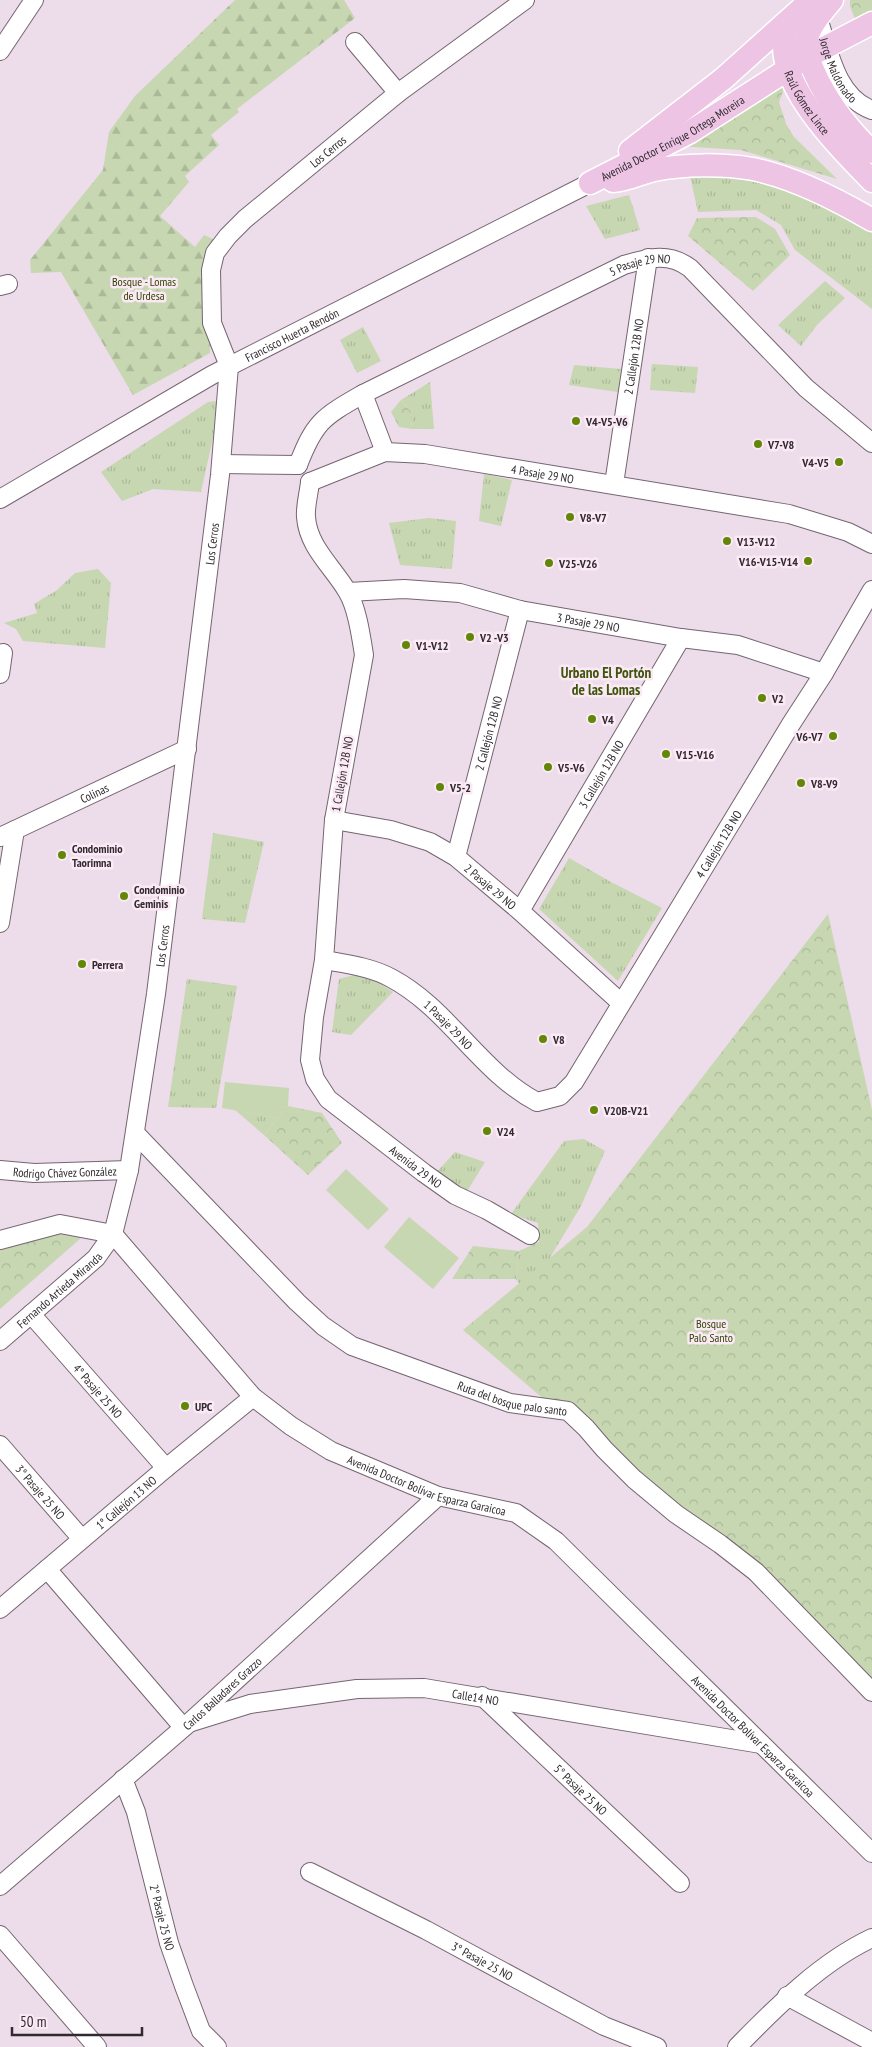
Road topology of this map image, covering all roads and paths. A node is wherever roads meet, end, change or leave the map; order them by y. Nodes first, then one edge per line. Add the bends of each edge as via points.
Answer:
1 (34, 0) edge
2 (525, 0) edge
3 (832, 0) edge
4 (809, 10) edge
5 (872, 23) edge
6 (355, 42) dead end
7 (774, 43) junction
8 (828, 46) junction
9 (0, 51) edge
10 (807, 57) junction
11 (788, 70) junction
12 (398, 93) junction
13 (872, 110) edge
14 (872, 152) edge
15 (872, 181) edge
16 (590, 183) junction
17 (872, 220) edge
18 (648, 258) junction
19 (229, 366) junction
20 (363, 394) junction
21 (872, 443) edge
22 (385, 452) junction
23 (221, 464) junction
24 (298, 465) junction
25 (310, 482) junction
26 (614, 484) junction
27 (0, 499) edge
28 (872, 544) edge
29 (872, 590) edge
30 (348, 592) junction
31 (520, 610) junction
32 (681, 638) junction
33 (3, 653) dead end
34 (824, 673) junction
35 (0, 674) edge
36 (187, 749) junction
37 (334, 820) junction
38 (8, 834) edge
39 (456, 857) junction
40 (520, 911) junction
41 (0, 923) edge
42 (324, 960) junction
43 (620, 1002) junction
44 (315, 1079) joint
45 (560, 1096) joint
46 (136, 1133) junction
47 (0, 1170) edge
48 (129, 1170) junction
49 (113, 1234) junction
50 (530, 1234) dead end
51 (0, 1240) edge
52 (31, 1314) junction
53 (0, 1341) edge
54 (253, 1397) junction
55 (0, 1445) edge
56 (166, 1468) junction
57 (438, 1496) junction
58 (82, 1539) junction
59 (47, 1569) junction
60 (1, 1607) edge
61 (872, 1692) edge
62 (482, 1696) junction
63 (186, 1725) junction
64 (761, 1744) junction
65 (123, 1780) junction
66 (872, 1853) edge
67 (310, 1872) dead end
68 (680, 1884) dead end
69 (0, 1886) edge
70 (0, 1935) edge
71 (872, 1938) edge
72 (787, 1996) junction
73 (872, 2042) edge
74 (97, 2047) edge
75 (217, 2047) edge
76 (657, 2047) edge
77 (737, 2047) edge

1 - 9 street
2 - 12 street, Los Cerros
3 - 4 main road, Raúl Gómez Lince
4 - 7 main road, Avenida Doctor Enrique Ortega Moreira
4 - 8 street, Jorge Maldonado
4 - 10 main road, Raúl Gómez Lince
5 - 8 main road, Avenida Doctor Enrique Ortega Moreira
6 - 12 street
7 - 10 main road via 798,49
7 - 11 main road, Raúl Gómez Lince
7 - 16 main road, Avenida Doctor Enrique Ortega Moreira
8 - 10 main road, Avenida Doctor Enrique Ortega Moreira
8 - 13 street, Jorge Maldonado via 843,88 857,103
10 - 11 main road, Avenida Doctor Enrique Ortega Moreira
10 - 14 main road, Raúl Gómez Lince via 829,103
11 - 15 main road, Raúl Gómez Lince via 820,124
11 - 16 main road, Avenida Doctor Enrique Ortega Moreira via 690,132
12 - 19 street, Los Cerros via 245,219 215,253 211,270 212,323
16 - 17 main road via 624,180 653,170 702,166 753,170 800,184 842,202
16 - 19 street, Francisco Huerta Rendón
18 - 20 street, 5 Pasaje 29 NO via 624,265
18 - 21 street, 5 Pasaje 29 NO via 680,260 690,268 806,388
18 - 26 street, 2 Callejón 12B NO
19 - 23 street, Los Cerros
19 - 27 street, Francisco Huerta Rendón
20 - 22 street
20 - 24 street, 5 Pasaje 29 NO via 329,414 316,427
22 - 25 street, 4 Pasaje 29 NO
22 - 26 street, 4 Pasaje 29 NO via 425,454
23 - 24 street
23 - 36 street, Los Cerros
24 - 25 street
25 - 30 street, 1 Callejón 12B NO via 306,517 310,534 321,556
26 - 28 street, 4 Pasaje 29 NO via 789,514 848,532
29 - 34 street, 4 Callejón 12B NO
30 - 31 street, 3 Pasaje 29 NO via 404,589 460,593
30 - 37 street, 1 Callejón 12B NO via 360,628 364,655
31 - 32 street, 3 Pasaje 29 NO
31 - 39 street, 2 Callejón 12B NO
32 - 34 street, 3 Pasaje 29 NO via 738,645
32 - 40 street, 3 Callejón 12B NO
33 - 35 street
34 - 43 street, 4 Callejón 12B NO
36 - 38 street, Colinas
36 - 46 street, Los Cerros
37 - 39 street, 2 Pasaje 29 NO via 391,830 430,842
37 - 42 street, 1 Callejón 12B NO
38 - 41 street
39 - 40 street, 2 Pasaje 29 NO
40 - 43 street, 2 Pasaje 29 NO
42 - 44 street, 1 Callejón 12B NO via 310,1060
42 - 45 street, 1 Pasaje 29 NO via 361,967 391,978 424,1000 518,1092 537,1102
43 - 45 street, 4 Callejón 12B NO via 574,1082
44 - 50 street, Avenida 29 NO via 328,1099 424,1173 455,1195
46 - 48 street, Los Cerros
46 - 61 street, Ruta del bosque palo santo via 323,1326 352,1346 389,1361 510,1402 568,1411 641,1485 756,1572
47 - 48 street, Rodrigo Chávez González via 34,1173
48 - 49 street, Los Cerros
49 - 51 street via 60,1224
49 - 52 street, Fernando Artieda Miranda via 96,1258
49 - 54 street, Avenida Doctor Bolívar Esparza Garaicoa
52 - 53 street, Fernando Artieda Miranda
52 - 56 street, 4° Pasaje 25 NO
54 - 56 street, 1° Callejón 13 NO
54 - 57 street, Avenida Doctor Bolívar Esparza Garaicoa via 291,1426 331,1450
55 - 58 street, 3° Pasaje 25 NO
56 - 58 street, 1° Callejón 13 NO
57 - 63 street, Carlos Balladares Grazzo
57 - 64 street, Avenida Doctor Bolívar Esparza Garaicoa via 516,1513 556,1541
58 - 59 street, 1° Callejón 13 NO
59 - 60 street, 1° Callejón 13 NO
59 - 63 street
62 - 63 street, Calle14 NO via 424,1688 357,1689 250,1704
62 - 64 street, Calle14 NO
62 - 68 street, 5° Pasaje 25 NO
63 - 65 street, Carlos Balladares Grazzo
64 - 66 street, Avenida Doctor Bolívar Esparza Garaicoa
65 - 69 street, Carlos Balladares Grazzo
65 - 75 street, 2° Pasaje 25 NO via 136,1812 169,1943 184,1986 201,2031
67 - 76 street, 3° Pasaje 25 NO via 604,2026
70 - 74 street
71 - 72 street via 857,1945
72 - 73 street
72 - 77 street

